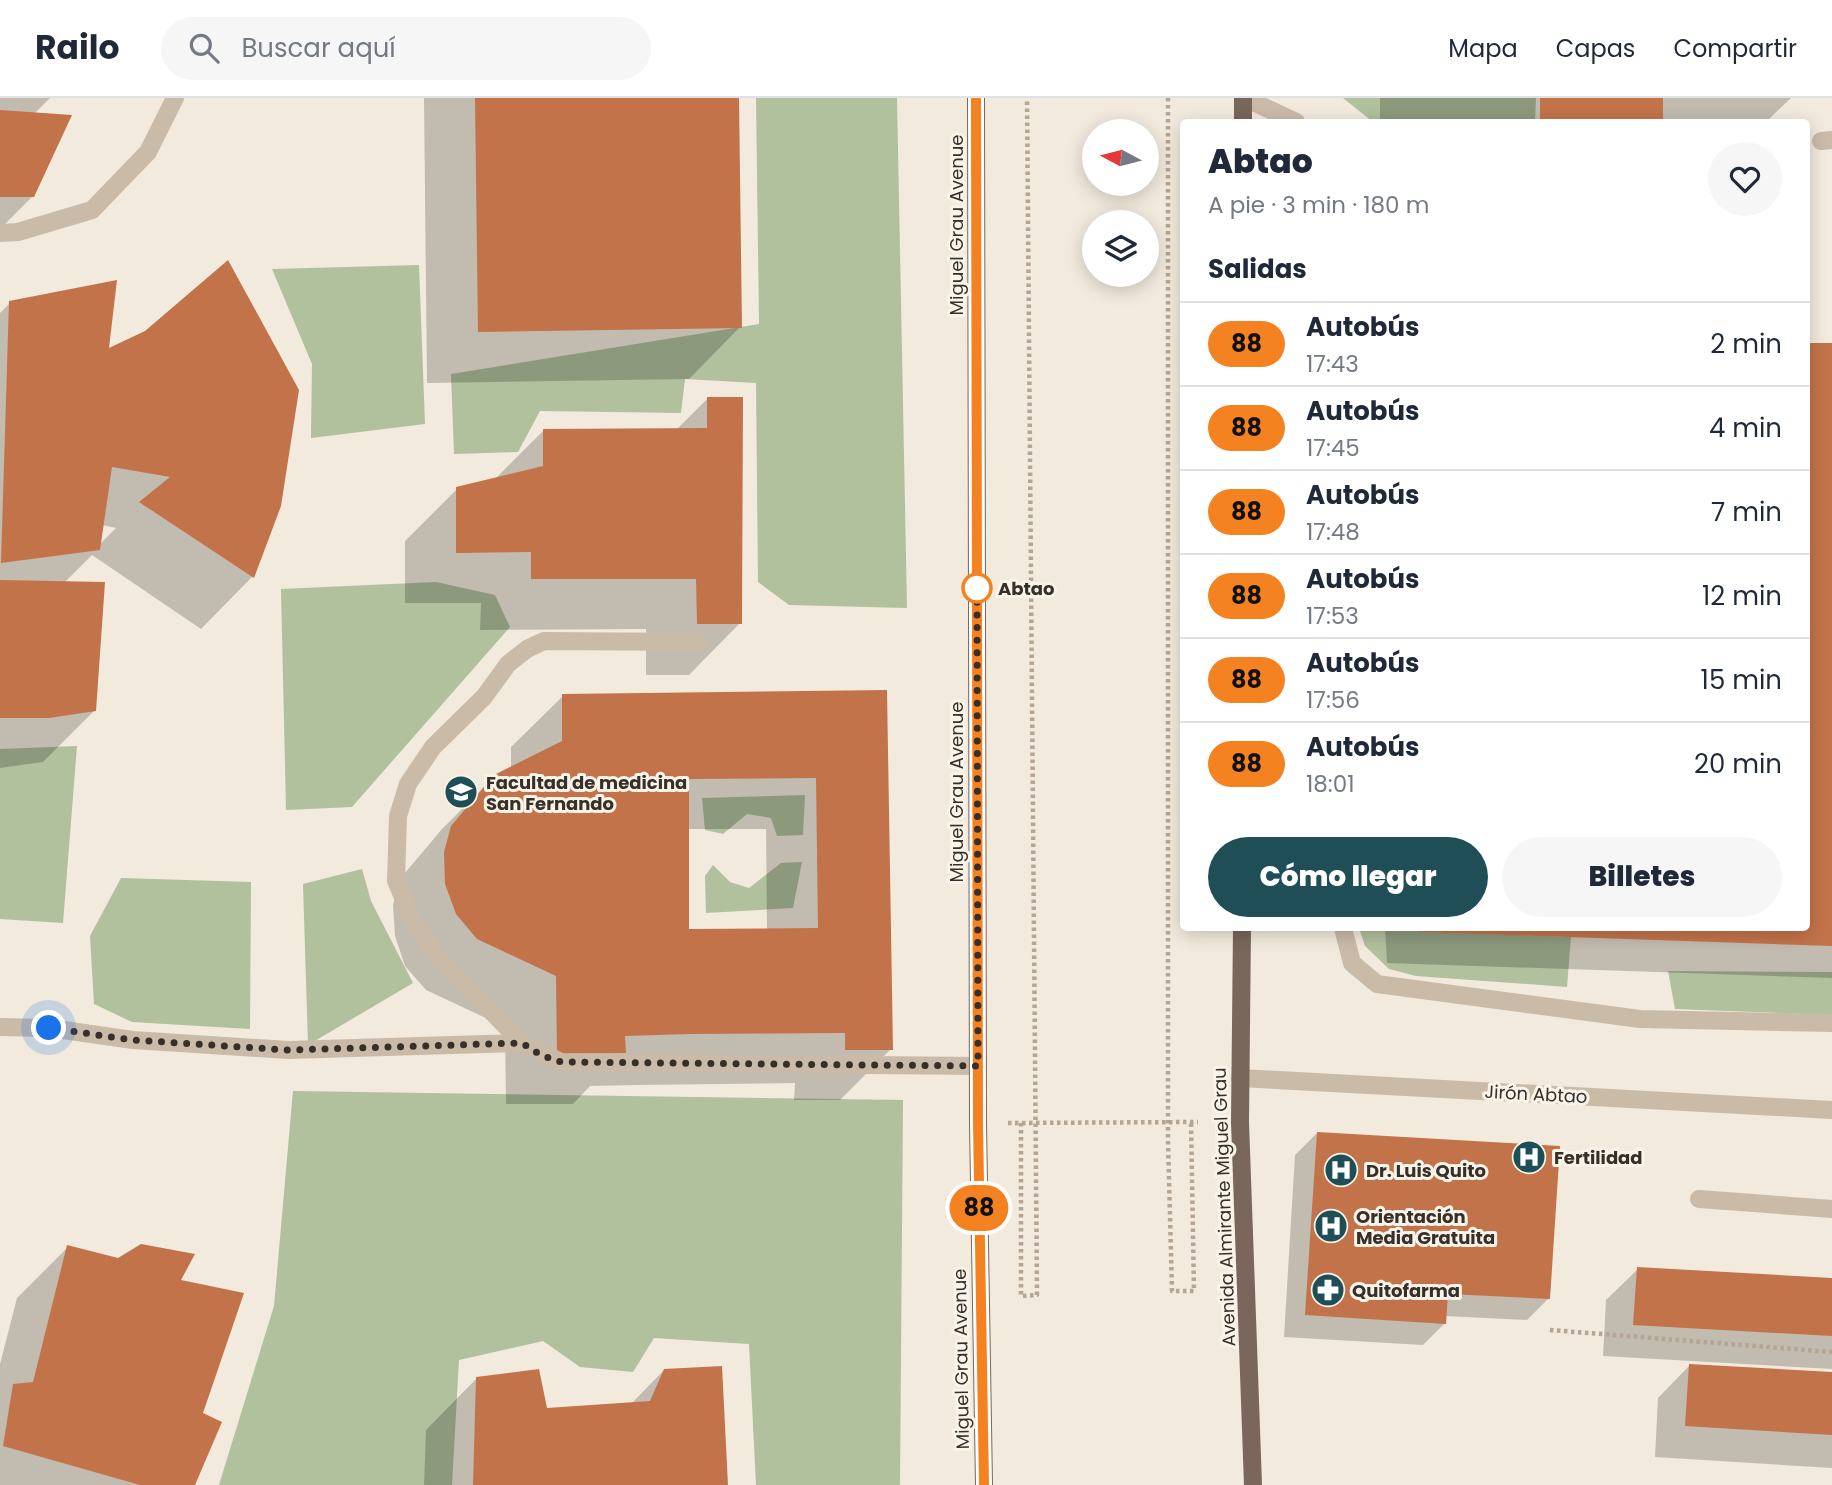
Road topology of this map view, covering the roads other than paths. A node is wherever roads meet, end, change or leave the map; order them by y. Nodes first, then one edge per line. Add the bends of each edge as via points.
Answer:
1 (174, 98) edge
2 (976, 98) edge
3 (1244, 98) edge
4 (1243, 119) edge
5 (1290, 119) edge
6 (0, 233) edge
7 (699, 642) dead end
8 (1241, 931) edge
9 (1344, 931) edge
10 (1832, 1023) edge
11 (0, 1027) edge
12 (522, 1043) junction
13 (978, 1066) junction
14 (1240, 1078) junction
15 (1832, 1110) edge
16 (1699, 1199) dead end
17 (1832, 1209) edge
18 (984, 1485) edge
19 (1253, 1485) edge

1 - 6 street via 148,152 92,210
2 - 13 main road, Miguel Grau Avenue
3 - 4 main road
3 - 5 street
7 - 12 street via 565,640 527,649 433,747 408,784 398,816 396,881 414,923 434,952
8 - 14 main road, Avenida Almirante Miguel Grau
9 - 10 street via 1352,963 1377,984 1640,1019
11 - 12 street via 288,1050
12 - 13 street via 561,1062
13 - 18 main road, Miguel Grau Avenue
14 - 15 street, Jirón Abtao
14 - 19 main road, Avenida Almirante Miguel Grau
16 - 17 street

